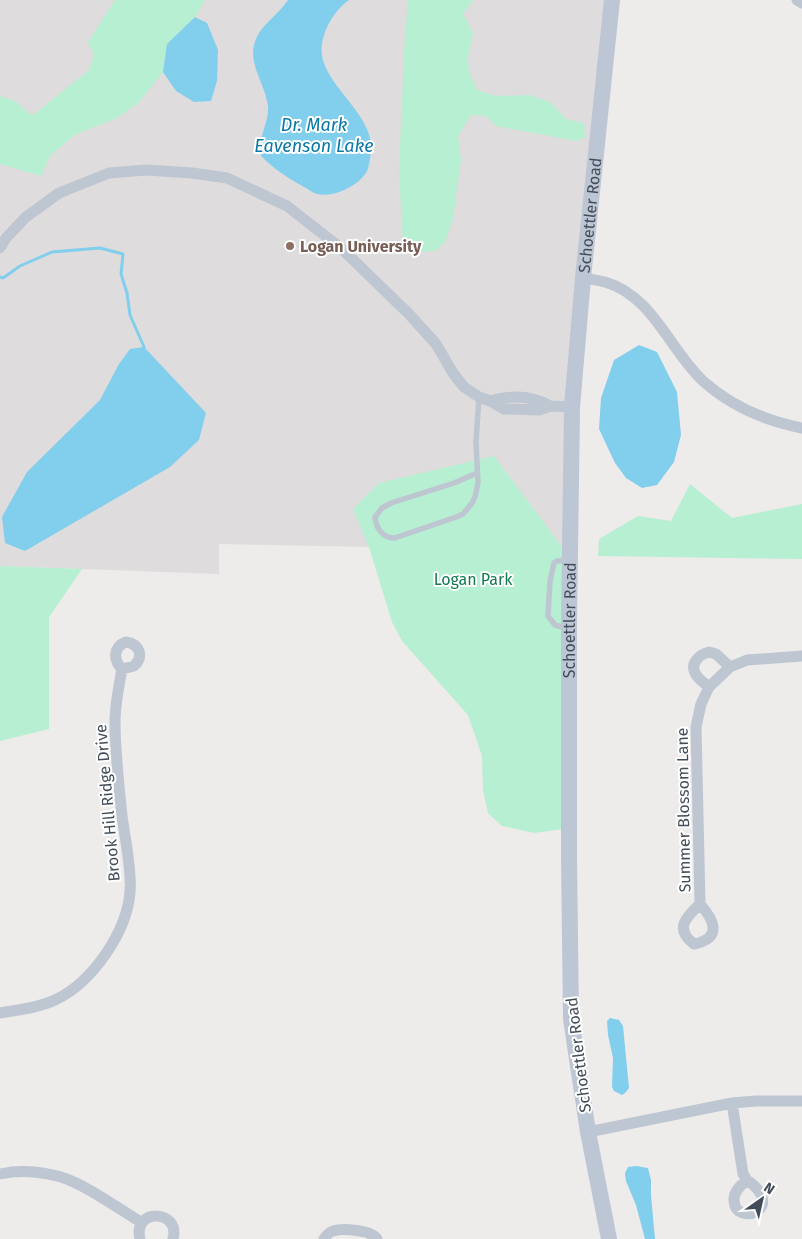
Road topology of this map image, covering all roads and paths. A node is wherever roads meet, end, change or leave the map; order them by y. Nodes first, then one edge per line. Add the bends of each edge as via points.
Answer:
1 (612, 0) edge
2 (797, 0) edge
3 (802, 2) edge
4 (0, 248) edge
5 (583, 278) junction
6 (479, 397) junction
7 (572, 408) junction
8 (802, 428) edge
9 (477, 473) junction
10 (802, 656) edge
11 (730, 667) junction
12 (122, 669) dead end
13 (709, 688) junction
14 (700, 904) dead end
15 (0, 1013) edge
16 (802, 1102) edge
17 (732, 1103) junction
18 (588, 1132) junction
19 (0, 1174) edge
20 (747, 1180) dead end
21 (142, 1223) junction
22 (140, 1239) edge
23 (173, 1239) edge
24 (324, 1239) edge
25 (377, 1239) edge
26 (609, 1239) edge

1 - 5 street, Schoettler Road
2 - 3 street
4 - 6 street via 26,217 59,193 109,173 146,170 227,178 287,206 342,250 409,314 436,344 464,387
5 - 7 street, Schoettler Road
5 - 8 street via 606,282 632,295 702,380 731,402 776,422
6 - 7 street via 490,401 505,397 538,399 550,406
6 - 9 lane
7 - 18 street, Schoettler Road via 569,623 571,1019
9 - 9 lane via 382,508 375,517 378,529 389,538 395,538 463,514 475,497
10 - 11 street, Summer Blossom Lane via 747,660
11 - 13 street, Summer Blossom Lane
11 - 13 street via 716,654 708,652 699,657 693,670
12 - 15 street, Brook Hill Ridge Drive via 115,721 130,884 123,922 95,969 71,991 44,1004
13 - 14 street, Summer Blossom Lane via 701,704 696,727
16 - 17 street
17 - 18 street
17 - 20 street via 743,1174
18 - 26 street, Schoettler Road
19 - 21 street via 14,1171 45,1174 75,1182
21 - 22 street
21 - 23 street via 151,1216 162,1217 171,1224
24 - 25 street via 339,1230 368,1232

